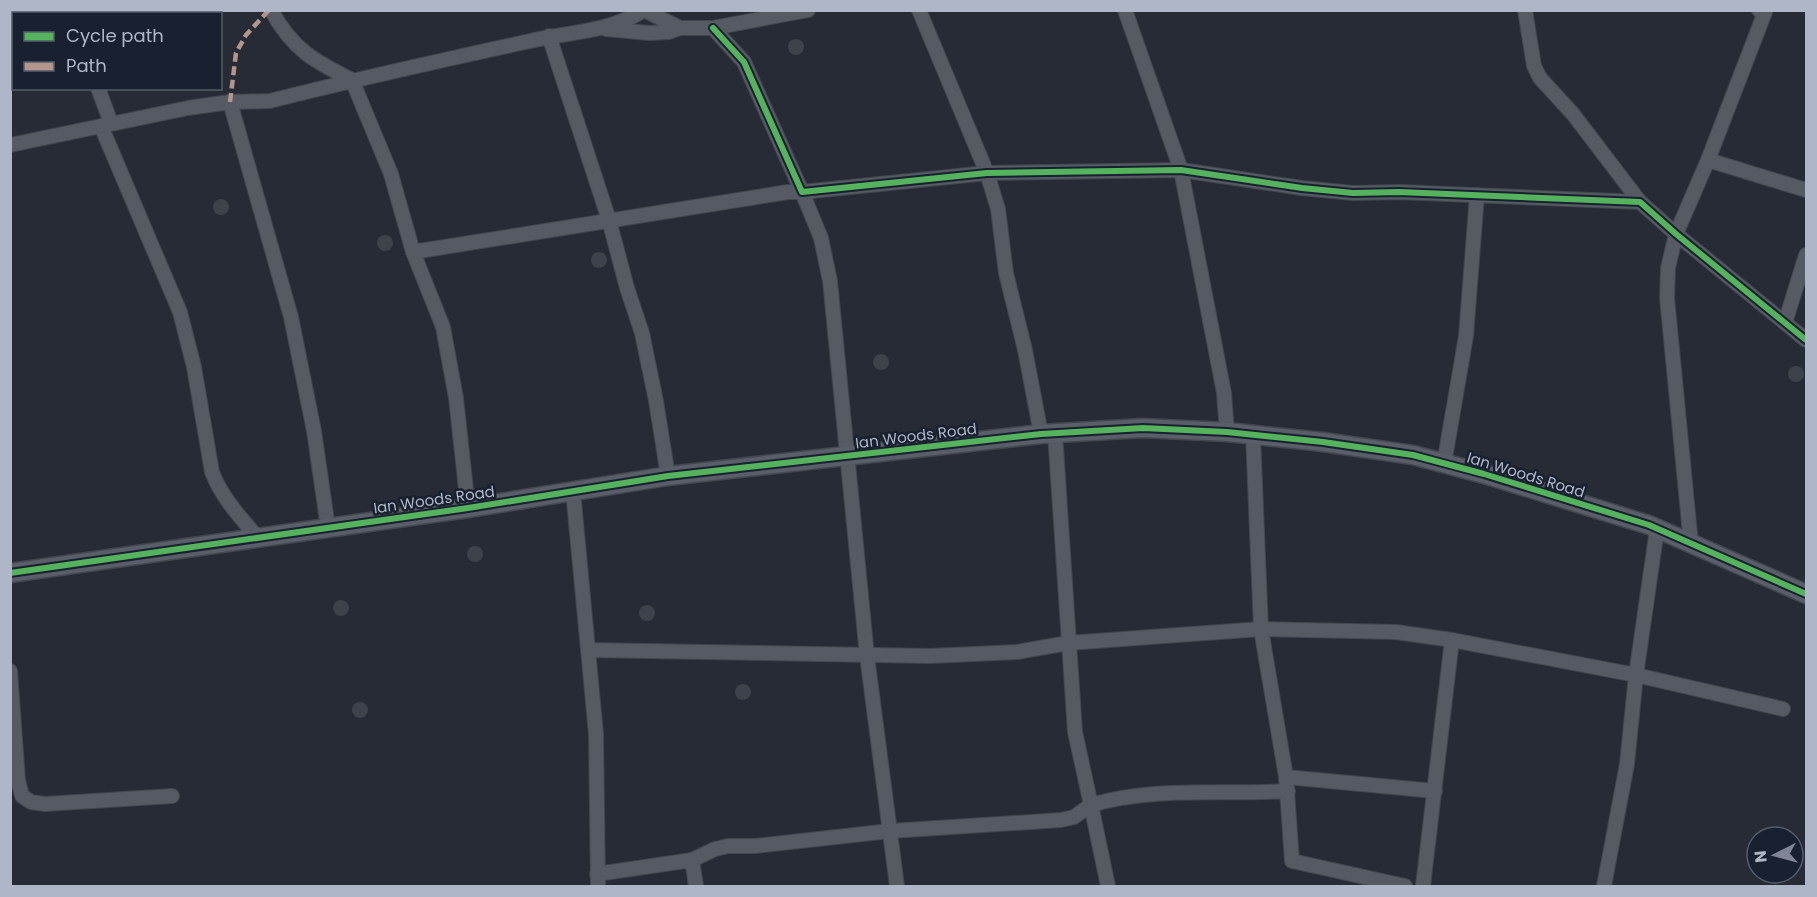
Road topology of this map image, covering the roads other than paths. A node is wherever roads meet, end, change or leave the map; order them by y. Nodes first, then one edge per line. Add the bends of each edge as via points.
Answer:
1 (272, 10) edge
2 (644, 10) edge
3 (808, 10) edge
4 (919, 10) edge
5 (1125, 10) edge
6 (1525, 10) edge
7 (1763, 11) edge
8 (680, 28) junction
9 (713, 28) junction
10 (601, 29) junction
11 (549, 36) junction
12 (352, 80) junction
13 (98, 90) edge
14 (230, 102) junction
15 (106, 125) junction
16 (10, 146) edge
17 (1707, 160) junction
18 (1181, 170) junction
19 (987, 173) junction
20 (1806, 190) edge
21 (802, 192) junction
22 (1477, 195) junction
23 (1640, 202) junction
24 (609, 220) junction
25 (1676, 234) junction
26 (413, 252) junction
27 (1806, 255) edge
28 (1785, 323) junction
29 (1806, 340) edge
30 (1227, 432) junction
31 (1048, 434) junction
32 (1253, 435) junction
33 (848, 456) junction
34 (1444, 464) junction
35 (668, 476) junction
36 (573, 491) junction
37 (468, 508) junction
38 (328, 528) junction
39 (1657, 529) junction
40 (258, 538) junction
41 (1691, 544) junction
42 (10, 573) edge
43 (1806, 594) edge
44 (1261, 629) junction
45 (1452, 640) junction
46 (1068, 643) junction
47 (588, 650) junction
48 (867, 656) junction
49 (10, 671) edge
50 (1636, 675) junction
51 (1783, 709) dead end
52 (1287, 784) junction
53 (1435, 791) junction
54 (172, 796) dead end
55 (1091, 805) junction
56 (890, 831) junction
57 (692, 860) junction
58 (598, 880) edge
59 (696, 886) edge
60 (897, 886) edge
61 (1108, 886) edge
62 (1406, 886) edge
63 (1423, 886) edge
64 (1605, 886) edge

1 - 12 street via 300,50
2 - 8 street
2 - 10 street
3 - 9 street
4 - 19 street
5 - 18 street
6 - 23 street via 1534,66 1540,78 1573,114
7 - 17 street
8 - 9 street
8 - 10 street via 649,33
9 - 21 street via 744,62
10 - 11 street
11 - 12 street
11 - 24 street
12 - 14 street via 270,100
12 - 26 street via 391,174
13 - 15 street
14 - 15 street
14 - 38 street via 291,317
15 - 16 street
15 - 40 street via 180,312 218,489
17 - 20 street
17 - 25 street
18 - 19 street
18 - 22 street via 1353,193
18 - 30 street via 1224,393
19 - 21 street
19 - 31 street via 998,209 1006,273
21 - 24 street
21 - 33 street via 821,238 830,281
22 - 23 street
22 - 34 street via 1466,336
23 - 25 street
24 - 26 street
24 - 35 street via 642,333
25 - 28 street
25 - 41 street via 1668,268 1667,298
26 - 37 street via 443,327 456,398
27 - 28 street
28 - 29 street
30 - 31 street, Ian Woods Road via 1143,428
30 - 32 street, Ian Woods Road
31 - 33 street, Ian Woods Road
31 - 46 street
32 - 34 street, Ian Woods Road via 1334,443 1413,455
32 - 44 street
33 - 35 street, Ian Woods Road
33 - 48 street
34 - 39 street, Ian Woods Road
35 - 36 street, Ian Woods Road
36 - 37 street, Ian Woods Road
36 - 47 street
37 - 38 street, Ian Woods Road
38 - 40 street, Ian Woods Road
39 - 41 street, Ian Woods Road
39 - 50 street
40 - 42 street, Ian Woods Road
41 - 43 street, Ian Woods Road
44 - 45 street via 1396,632
44 - 46 street
44 - 52 street
45 - 50 street
45 - 53 street
46 - 48 street via 979,655
46 - 55 street via 1076,732
47 - 48 street
47 - 58 street via 596,734
48 - 56 street
49 - 54 street via 22,796 45,804
50 - 51 street
50 - 64 street via 1627,764
52 - 53 street
52 - 55 street via 1255,793 1204,791
52 - 62 street via 1292,861
53 - 63 street
55 - 56 street via 1074,817 1061,819
55 - 61 street
56 - 57 street via 728,846
56 - 60 street
57 - 58 street
57 - 59 street

